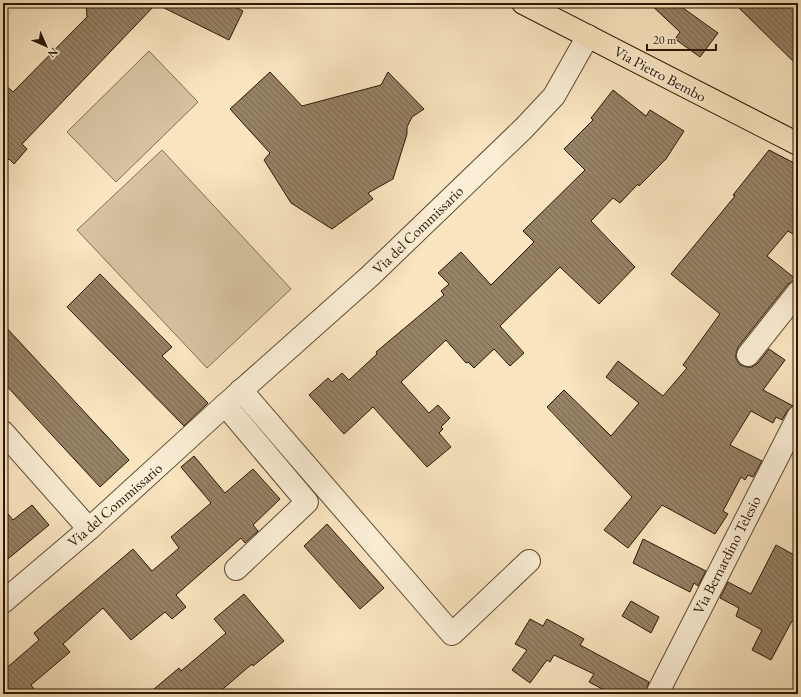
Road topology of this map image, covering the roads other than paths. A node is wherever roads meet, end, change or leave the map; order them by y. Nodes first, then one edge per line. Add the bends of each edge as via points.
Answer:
1 (523, 3) edge
2 (588, 36) junction
3 (798, 144) edge
4 (798, 292) edge
5 (748, 355) dead end
6 (241, 390) junction
7 (225, 405) junction
8 (798, 417) edge
9 (3, 432) edge
10 (89, 529) junction
11 (529, 561) dead end
12 (236, 568) dead end
13 (3, 602) edge
14 (657, 694) edge

1 - 2 main road, Via Pietro Bembo
2 - 3 main road, Via Pietro Bembo
2 - 6 street, Via del Commissario via 562,83 544,107 370,276
4 - 5 street
6 - 7 street, Via del Commissario
6 - 11 street via 452,634
7 - 10 street, Via del Commissario
7 - 12 street via 307,502
8 - 14 street, Via Bernardino Telesio
9 - 10 street
10 - 13 street, Via del Commissario

